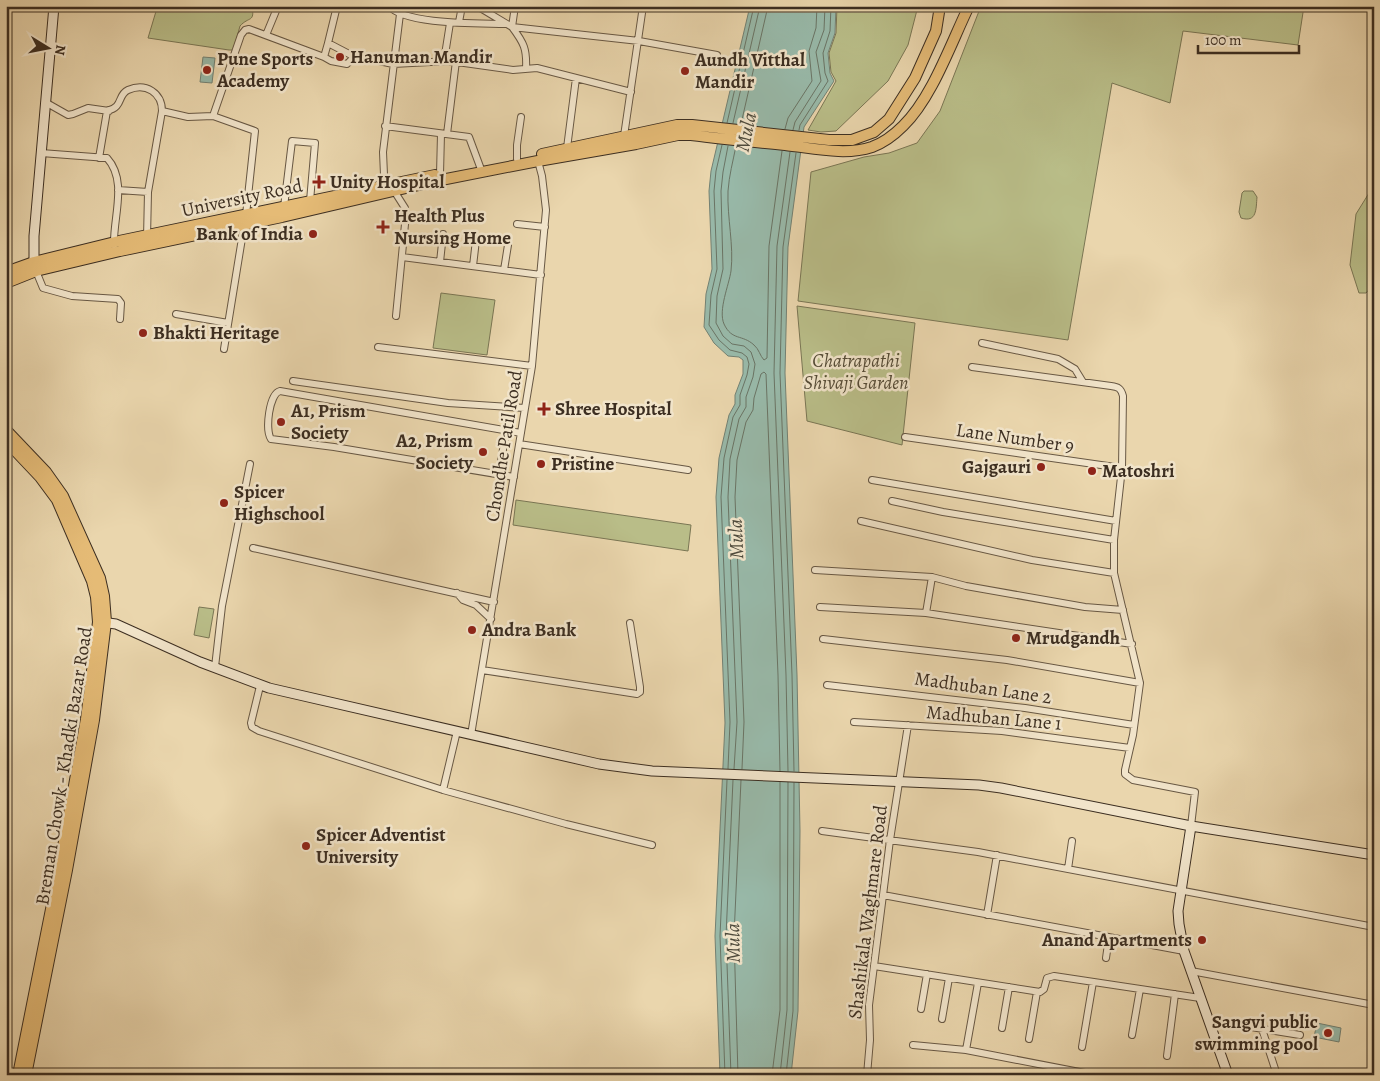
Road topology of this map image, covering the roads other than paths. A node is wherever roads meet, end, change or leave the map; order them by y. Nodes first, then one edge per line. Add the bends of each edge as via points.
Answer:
1 (54, 6) edge
2 (278, 6) edge
3 (337, 6) edge
4 (389, 6) edge
5 (462, 6) edge
6 (477, 6) edge
7 (515, 6) edge
8 (643, 6) edge
9 (940, 6) edge
10 (946, 6) edge
11 (968, 6) edge
12 (400, 14) junction
13 (459, 22) junction
14 (450, 23) junction
15 (509, 26) junction
16 (936, 30) junction
17 (266, 35) junction
18 (639, 41) junction
19 (328, 43) junction
20 (717, 55) dead end
21 (355, 56) junction
22 (324, 57) junction
23 (444, 61) junction
24 (456, 61) junction
25 (393, 64) junction
26 (526, 69) junction
27 (576, 78) junction
28 (631, 92) junction
29 (46, 102) junction
30 (109, 111) junction
31 (162, 111) junction
32 (213, 116) junction
33 (521, 117) dead end
34 (386, 126) junction
35 (444, 134) junction
36 (624, 141) junction
37 (828, 145) junction
38 (567, 148) junction
39 (41, 153) junction
40 (99, 158) junction
41 (517, 159) junction
42 (538, 161) junction
43 (481, 169) junction
44 (440, 174) junction
45 (391, 188) junction
46 (118, 190) junction
47 (148, 192) junction
48 (310, 201) junction
49 (284, 207) junction
50 (245, 220) junction
51 (517, 224) dead end
52 (545, 227) junction
53 (443, 234) dead end
54 (476, 240) dead end
55 (147, 241) junction
56 (508, 245) dead end
57 (114, 247) junction
58 (402, 257) junction
59 (440, 262) junction
60 (473, 266) junction
61 (35, 267) junction
62 (504, 270) junction
63 (6, 272) edge
64 (541, 275) junction
65 (6, 283) edge
66 (176, 314) dead end
67 (396, 316) dead end
68 (120, 319) dead end
69 (228, 323) junction
70 (982, 343) dead end
71 (378, 347) dead end
72 (224, 349) dead end
73 (532, 366) junction
74 (972, 366) dead end
75 (293, 381) dead end
76 (1083, 382) junction
77 (526, 408) junction
78 (6, 430) edge
79 (506, 431) junction
80 (521, 434) junction
81 (905, 437) dead end
82 (6, 441) edge
83 (519, 444) junction
84 (250, 464) dead end
85 (1122, 468) junction
86 (688, 470) dead end
87 (499, 474) junction
88 (514, 477) junction
89 (872, 480) dead end
90 (60, 498) junction
91 (892, 501) dead end
92 (861, 521) dead end
93 (1116, 521) junction
94 (1114, 540) junction
95 (253, 548) dead end
96 (815, 570) dead end
97 (1114, 573) junction
98 (932, 578) junction
99 (457, 593) junction
100 (494, 602) junction
101 (820, 607) dead end
102 (1124, 610) junction
103 (926, 614) junction
104 (491, 619) junction
105 (102, 622) junction
106 (630, 623) dead end
107 (823, 639) dead end
108 (1132, 644) junction
109 (215, 667) junction
110 (482, 670) junction
111 (1140, 683) junction
112 (827, 685) dead end
113 (260, 686) junction
114 (854, 722) dead end
115 (908, 725) junction
116 (1134, 725) junction
117 (457, 731) junction
118 (471, 735) junction
119 (1130, 748) junction
120 (900, 782) junction
121 (443, 790) junction
122 (1191, 826) junction
123 (822, 831) dead end
124 (890, 840) junction
125 (1072, 841) dead end
126 (652, 845) dead end
127 (997, 855) junction
128 (1374, 856) edge
129 (1068, 869) junction
130 (1181, 890) junction
131 (883, 895) junction
132 (987, 915) junction
133 (1374, 927) edge
134 (1109, 937) junction
135 (1184, 951) junction
136 (1106, 958) dead end
137 (874, 966) junction
138 (1192, 971) junction
139 (927, 974) junction
140 (949, 978) junction
141 (978, 982) junction
142 (1092, 982) junction
143 (1009, 987) junction
144 (1140, 989) junction
145 (1037, 992) junction
146 (1175, 994) junction
147 (1200, 998) junction
148 (1374, 1005) edge
149 (922, 1009) dead end
150 (942, 1019) dead end
151 (1208, 1020) junction
152 (1002, 1028) dead end
153 (1262, 1029) junction
154 (1132, 1035) dead end
155 (1300, 1035) dead end
156 (1029, 1039) dead end
157 (913, 1045) dead end
158 (1082, 1047) dead end
159 (966, 1050) junction
160 (1167, 1056) dead end
161 (1374, 1060) edge
162 (1229, 1074) edge
163 (18, 1075) edge
164 (26, 1075) edge
165 (867, 1075) edge
166 (1095, 1075) edge
167 (1277, 1075) edge
168 (1371, 1075) edge

1 - 29 street
2 - 17 street
3 - 19 street
4 - 12 street
5 - 13 street
6 - 15 street
7 - 15 street
8 - 18 street
9 - 16 main road
10 - 16 main road
11 - 37 main road via 930,88 904,125 889,138 872,146 854,150
12 - 14 street
12 - 25 street
13 - 14 street
13 - 15 street
14 - 23 street
15 - 18 street
15 - 26 street via 523,42 527,53
16 - 37 main road via 914,78 889,119 874,132
17 - 22 street
17 - 32 street via 249,29 241,35
18 - 20 street
18 - 28 street
19 - 21 street
19 - 22 street
21 - 22 street via 347,64
21 - 25 street
23 - 24 street
23 - 25 street
24 - 26 street
24 - 35 street
25 - 34 street
26 - 27 street via 537,68
27 - 28 street
27 - 38 street
28 - 36 street
29 - 30 street via 68,115 88,108
29 - 39 street
30 - 31 street via 120,104 122,95 128,90 138,88 147,88 158,96
30 - 40 street
31 - 32 street
31 - 47 street
32 - 50 street via 255,131
33 - 41 street
34 - 35 street
34 - 45 street via 383,170
35 - 43 street via 469,137
35 - 44 street
36 - 37 main road, University Road via 677,125 692,130
36 - 38 main road, University Road
36 - 42 main road, University Road
38 - 41 main road, University Road
39 - 40 street
39 - 61 street via 34,236
40 - 46 street via 107,158 113,165
41 - 43 main road, University Road
42 - 43 main road, University Road
42 - 52 street, Chondhe Patil Road via 546,210
43 - 44 main road, University Road
43 - 45 main road, University Road
44 - 45 main road, University Road
45 - 48 main road, University Road
45 - 50 main road, University Road
45 - 58 street via 406,214
46 - 47 street
46 - 57 street
47 - 55 street
48 - 49 main road, University Road
48 - 49 street via 315,143 292,142
49 - 50 main road, University Road
50 - 55 main road, University Road
50 - 69 street
51 - 52 street
52 - 64 street, Chondhe Patil Road
53 - 59 street
54 - 60 street
55 - 57 main road, University Road
56 - 62 street
57 - 61 main road, University Road
58 - 59 street
58 - 67 street
59 - 60 street
60 - 62 street
61 - 63 main road, University Road
61 - 65 main road, University Road
61 - 68 street via 43,288 72,296 118,299 121,303
62 - 64 street
64 - 73 street, Chondhe Patil Road
66 - 69 street
69 - 72 street
70 - 76 street via 1058,359 1075,369
71 - 73 street
73 - 77 street, Chondhe Patil Road
74 - 76 street
75 - 77 street via 448,403
76 - 85 street via 1122,390
77 - 80 street, Chondhe Patil Road
78 - 90 main road, Breman Chowk - Khadki Bazar Road via 46,472
79 - 80 street
79 - 87 street
79 - 87 street via 280,391 273,396 269,414 271,439
80 - 83 street, Chondhe Patil Road
81 - 85 street, Lane Number 9
82 - 90 main road, Breman Chowk - Khadki Bazar Road
83 - 86 street
83 - 88 street, Chondhe Patil Road
84 - 109 street via 222,606
85 - 93 street
87 - 88 street
88 - 100 street, Chondhe Patil Road
89 - 93 street
90 - 105 main road, Breman Chowk - Khadki Bazar Road via 92,581
91 - 94 street
92 - 97 street via 1032,560
93 - 94 street
94 - 97 street
95 - 99 street
96 - 98 street
97 - 102 street
98 - 102 street via 1085,607
98 - 103 street
99 - 100 street
99 - 104 street
100 - 104 street, Chondhe Patil Road
101 - 103 street
102 - 108 street
103 - 108 street
104 - 110 street, Chondhe Patil Road
105 - 109 street via 116,624
105 - 163 main road, Breman Chowk - Khadki Bazar Road via 62,855
105 - 164 main road, Breman Chowk - Khadki Bazar Road via 94,720
106 - 110 street via 640,688 637,694
107 - 111 street via 1006,660
108 - 111 street
109 - 113 street
110 - 118 street, Chondhe Patil Road
111 - 116 street
112 - 116 street, Madhuban Lane 2
113 - 117 street
113 - 121 street via 251,723 259,731
114 - 115 street, Madhuban Lane 1
115 - 119 street, Madhuban Lane 1 via 1002,731
115 - 120 street, Shashikala Waghmare Road
116 - 119 street
117 - 118 street
117 - 121 street
118 - 120 street via 612,766
119 - 122 street via 1125,770 1128,777 1195,792
120 - 122 street via 1001,788
120 - 124 street, Shashikala Waghmare Road
121 - 126 street
122 - 128 street
122 - 130 street
123 - 124 street
124 - 127 street
124 - 131 street, Shashikala Waghmare Road
125 - 129 street
127 - 129 street
127 - 132 street
129 - 130 street
130 - 133 street
130 - 135 street via 1178,910
131 - 132 street
131 - 137 street, Shashikala Waghmare Road
132 - 134 street
134 - 135 street
134 - 136 street
135 - 138 street
137 - 139 street
137 - 165 street, Shashikala Waghmare Road
138 - 147 street
138 - 148 street
139 - 140 street
139 - 149 street
140 - 141 street
140 - 150 street
141 - 143 street
141 - 159 street
142 - 144 street
142 - 145 street via 1054,976 1047,978 1042,992
142 - 158 street
143 - 145 street
143 - 152 street
144 - 146 street
144 - 154 street
145 - 156 street
146 - 147 street
146 - 160 street
147 - 151 street
151 - 153 street
151 - 162 street
153 - 155 street
153 - 167 street
157 - 159 street
159 - 166 street
161 - 168 street

